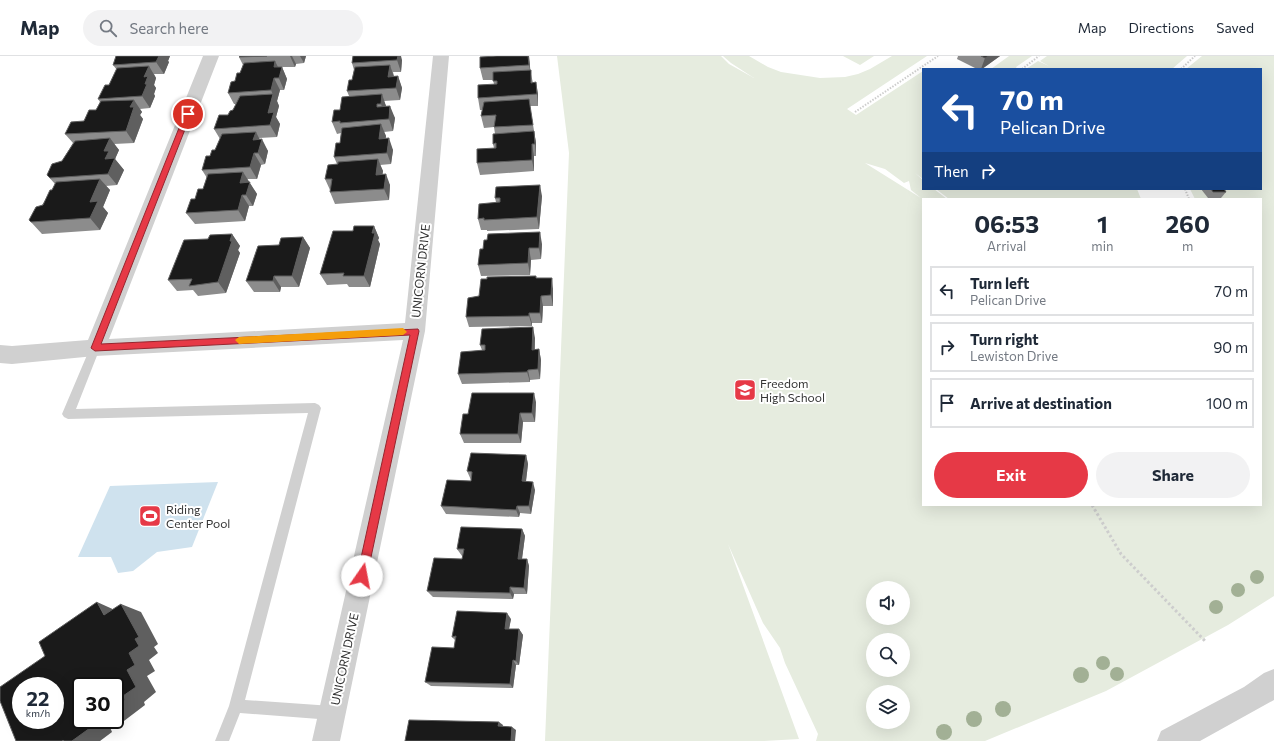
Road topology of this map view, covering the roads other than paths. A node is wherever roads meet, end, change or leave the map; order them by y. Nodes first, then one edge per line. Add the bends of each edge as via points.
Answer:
1 (211, 56) edge
2 (441, 56) edge
3 (415, 331) junction
4 (95, 348) junction
5 (0, 354) edge
6 (1274, 683) edge
7 (236, 706) junction
8 (332, 713) junction
9 (222, 741) edge
10 (326, 741) edge
11 (1171, 741) edge

1 - 4 street
2 - 3 street, UNICORN DRIVE
3 - 4 street
3 - 8 street, UNICORN DRIVE
4 - 5 street
4 - 7 lane via 68,414 315,408
6 - 11 street via 1254,697
7 - 8 lane
7 - 9 lane
8 - 10 street, UNICORN DRIVE

